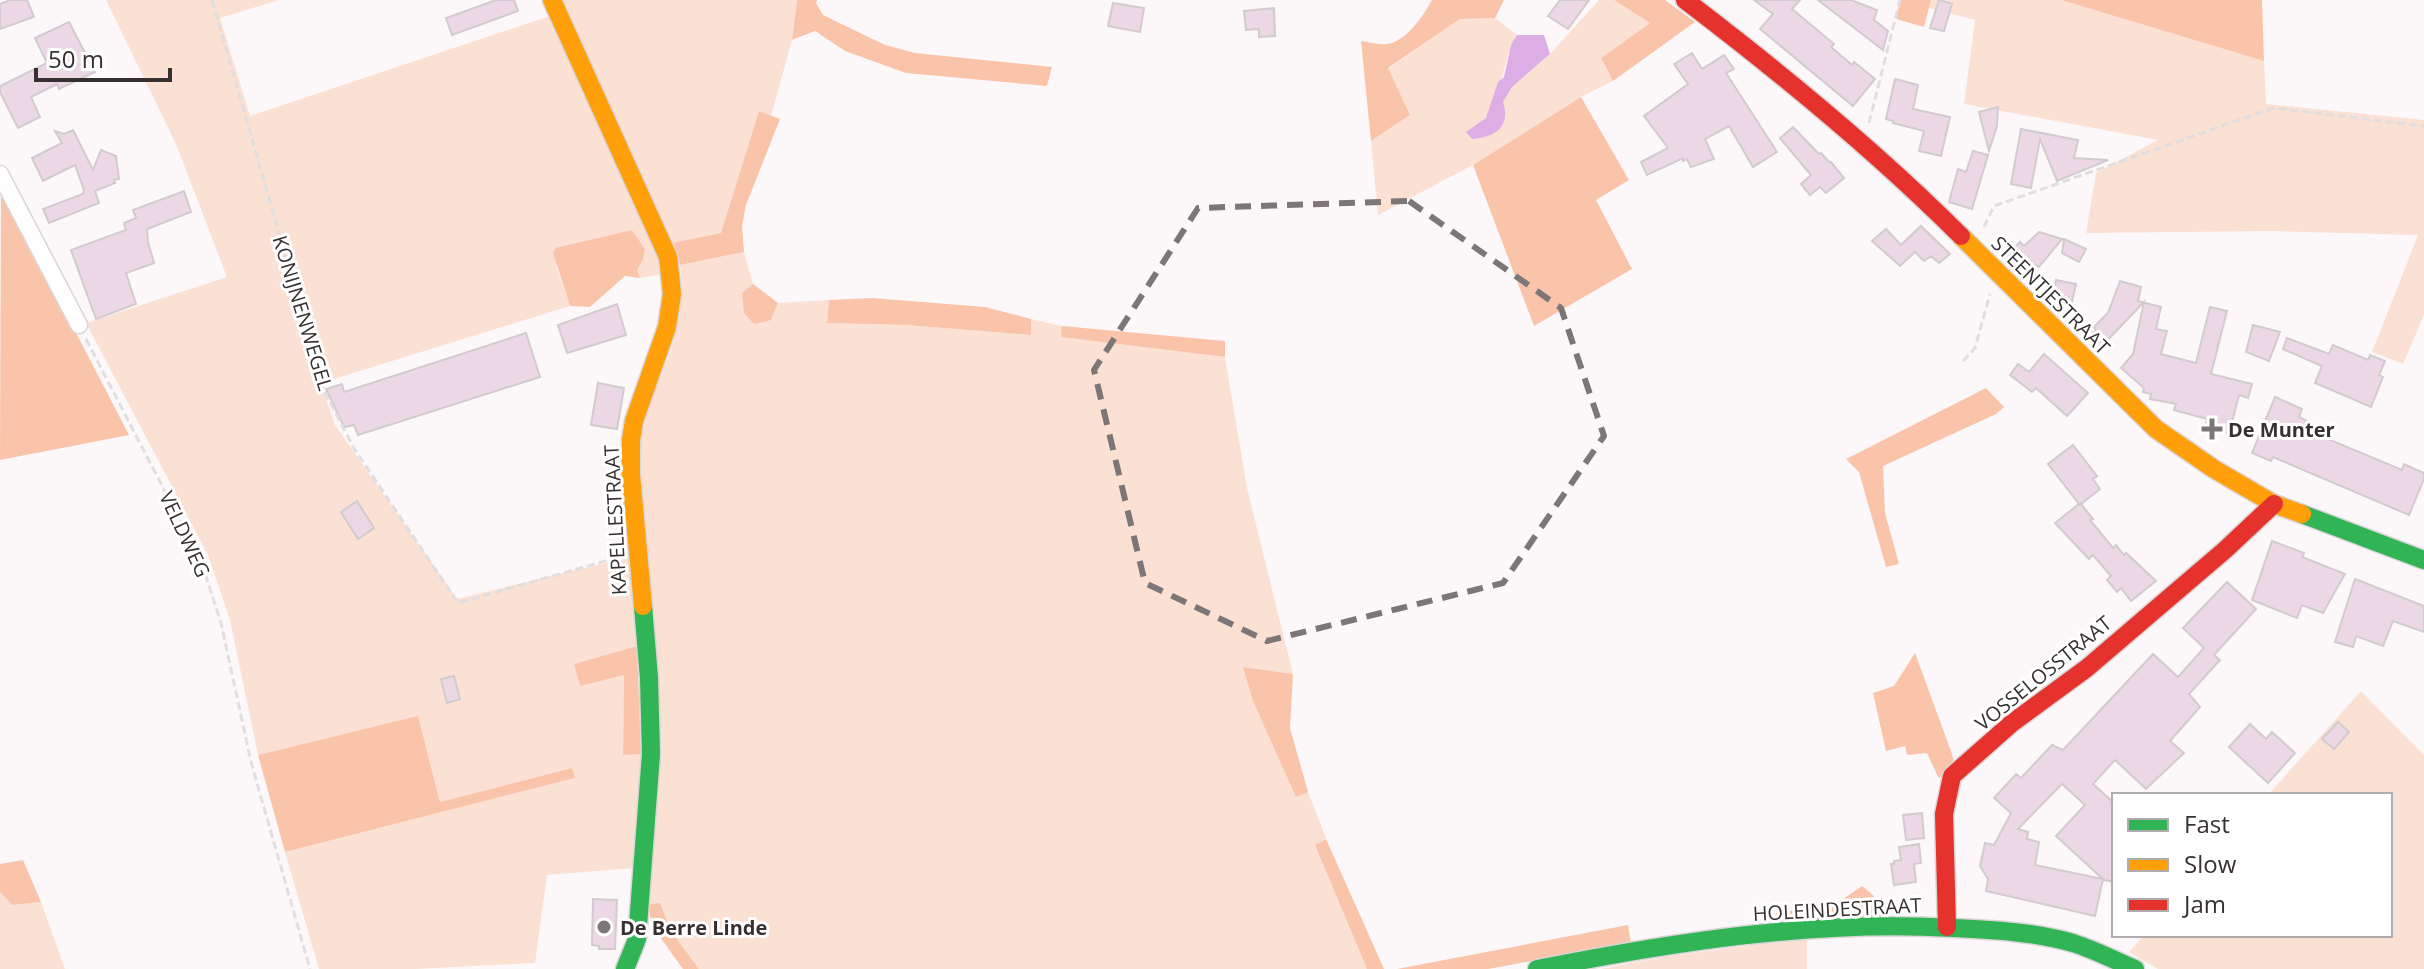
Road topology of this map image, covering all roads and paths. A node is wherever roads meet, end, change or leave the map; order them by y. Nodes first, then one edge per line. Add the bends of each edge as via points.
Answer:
1 (212, 0) edge
2 (552, 0) edge
3 (1685, 0) edge
4 (1900, 0) edge
5 (2424, 126) edge
6 (1862, 145) junction
7 (0, 174) edge
8 (1969, 245) junction
9 (2003, 279) junction
10 (79, 325) joint
11 (1963, 361) dead end
12 (2274, 504) junction
13 (638, 552) junction
14 (2424, 560) edge
15 (1947, 927) junction
16 (310, 969) edge
17 (625, 969) edge
18 (1537, 969) edge
19 (2135, 969) edge

1 - 13 path, KONIJNENWEGEL via 325,393 355,450 458,603
2 - 13 street, KAPELLESTRAAT via 668,257 672,294 667,327 631,440
3 - 6 street, STEENTJESTRAAT
4 - 6 path
5 - 8 path via 2273,108 1994,206 1983,231
6 - 8 street, STEENTJESTRAAT
7 - 10 street
8 - 9 street, STEENTJESTRAAT
9 - 11 path via 1989,296 1975,348
9 - 12 street, STEENTJESTRAAT via 2156,429
10 - 16 path, VELDWEG via 201,561
12 - 14 street, STEENTJESTRAAT
12 - 15 street, VOSSELOSSTRAAT via 2087,668 1952,776 1944,814
13 - 17 street, KAPELLESTRAAT via 651,754 637,939
15 - 18 street, HOLEINDESTRAAT via 1787,931 1640,948
15 - 19 street, HOLEINDESTRAAT via 2083,946

